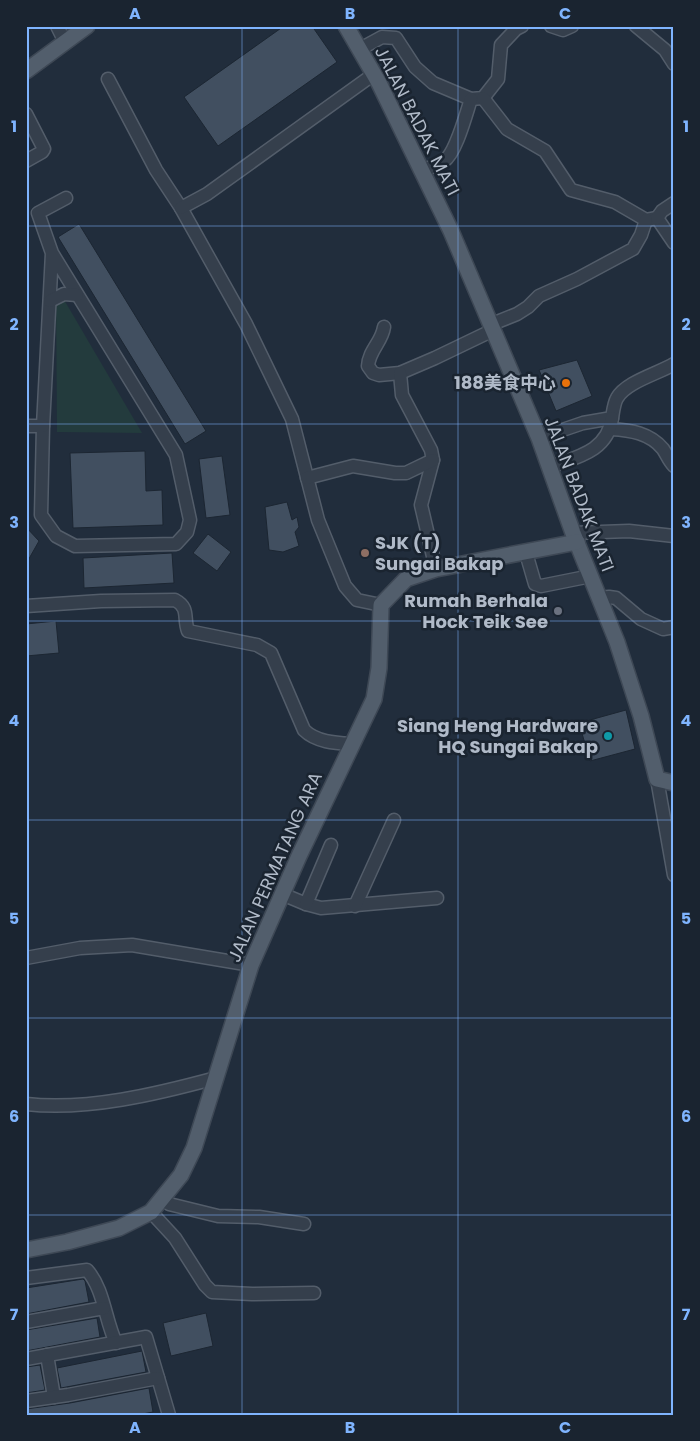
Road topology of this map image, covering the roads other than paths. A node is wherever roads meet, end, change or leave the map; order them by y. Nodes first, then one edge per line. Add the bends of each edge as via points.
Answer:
1 (57, 26) edge
2 (87, 26) edge
3 (346, 26) edge
4 (522, 26) edge
5 (551, 26) edge
6 (572, 26) edge
7 (636, 26) edge
8 (65, 42) junction
9 (360, 49) junction
10 (674, 64) edge
11 (26, 71) edge
12 (374, 74) junction
13 (108, 79) dead end
14 (477, 98) junction
15 (26, 114) edge
16 (26, 161) edge
17 (422, 171) junction
18 (66, 198) dead end
19 (674, 203) edge
20 (181, 208) junction
21 (651, 219) junction
22 (674, 243) edge
23 (52, 253) junction
24 (78, 295) junction
25 (50, 300) junction
26 (384, 327) dead end
27 (492, 327) junction
28 (674, 364) edge
29 (400, 373) junction
30 (612, 423) junction
31 (26, 426) edge
32 (43, 426) junction
33 (538, 438) junction
34 (434, 460) junction
35 (674, 466) edge
36 (550, 467) junction
37 (307, 478) junction
38 (674, 536) edge
39 (575, 538) junction
40 (526, 553) junction
41 (436, 569) junction
42 (591, 576) junction
43 (599, 598) junction
44 (381, 604) junction
45 (26, 606) edge
46 (674, 627) edge
47 (352, 744) junction
48 (657, 779) junction
49 (674, 783) edge
50 (394, 820) dead end
51 (331, 845) dead end
52 (674, 875) edge
53 (282, 894) junction
54 (437, 898) dead end
55 (306, 904) junction
56 (354, 906) junction
57 (26, 958) edge
58 (250, 965) junction
59 (216, 1078) junction
60 (26, 1104) edge
61 (164, 1198) junction
62 (151, 1212) junction
63 (304, 1224) dead end
64 (26, 1250) edge
65 (26, 1278) edge
66 (314, 1293) dead end
67 (104, 1308) junction
68 (26, 1322) edge
69 (116, 1343) junction
70 (47, 1355) junction
71 (26, 1359) edge
72 (158, 1378) junction
73 (54, 1397) junction
74 (26, 1401) edge
75 (166, 1414) edge

1 - 8 street
2 - 8 main road
3 - 9 main road, JALAN BADAK MATI
4 - 14 street via 501,45 498,79
5 - 6 street via 564,30
7 - 10 street via 665,50
8 - 11 main road
9 - 12 main road, JALAN BADAK MATI
9 - 14 street via 382,37 396,38 424,76 434,83
12 - 17 main road, JALAN BADAK MATI
12 - 20 street via 207,194
13 - 20 street via 156,170
14 - 17 street via 450,154 445,160
14 - 21 street via 507,129 545,152 571,190 615,202
15 - 16 street via 44,149
17 - 27 main road, JALAN BADAK MATI
18 - 23 street via 38,213
19 - 21 street
20 - 37 street via 246,324 292,419
21 - 22 street
21 - 27 street via 633,249 539,296 528,307
23 - 24 street
23 - 25 street
24 - 25 street via 64,294
24 - 32 street via 176,455 190,520 187,532 176,544 75,546 56,536 41,515
25 - 32 street
26 - 29 street via 369,356 368,366 379,375
27 - 29 street via 487,334
27 - 33 main road, JALAN BADAK MATI
28 - 30 street via 626,388 616,399
29 - 34 street via 402,395
30 - 33 street via 583,422
30 - 35 street via 652,439
30 - 36 street via 599,445 588,453
31 - 32 street
33 - 36 main road, JALAN BADAK MATI
34 - 37 street via 406,473 353,466
34 - 41 street via 420,505
36 - 39 main road, JALAN BADAK MATI
37 - 44 street via 318,520 346,586 357,600
38 - 39 street via 596,531
39 - 40 main road
39 - 42 main road, JALAN BADAK MATI
40 - 41 main road
40 - 42 street via 535,584 541,586
41 - 44 main road via 406,579
42 - 43 main road, JALAN BADAK MATI
43 - 46 street via 616,598 641,619 663,629
43 - 48 main road, JALAN BADAK MATI via 641,716
44 - 47 main road, JALAN PERMATANG ARA via 379,668 374,700
45 - 47 street via 175,600 182,603 185,610 188,631 257,644 271,654 309,735
47 - 53 main road, JALAN PERMATANG ARA
48 - 49 main road
48 - 52 street
50 - 56 street
51 - 55 street
53 - 55 street
53 - 58 main road, JALAN PERMATANG ARA
54 - 56 street
55 - 56 street via 322,908
57 - 58 street via 80,948 132,945
58 - 59 main road, JALAN PERMATANG ARA
59 - 60 street via 118,1101 43,1106
59 - 61 main road, JALAN PERMATANG ARA via 194,1148 181,1175
61 - 62 main road, JALAN PERMATANG ARA
61 - 63 street via 169,1204 218,1216
62 - 64 main road, JALAN PERMATANG ARA via 119,1228
62 - 66 street via 176,1238 212,1292
65 - 67 street via 87,1270 94,1278
67 - 68 street
67 - 69 street
69 - 70 street
69 - 72 street via 146,1337
70 - 71 street
70 - 73 street
72 - 73 street
72 - 75 street
73 - 74 street

